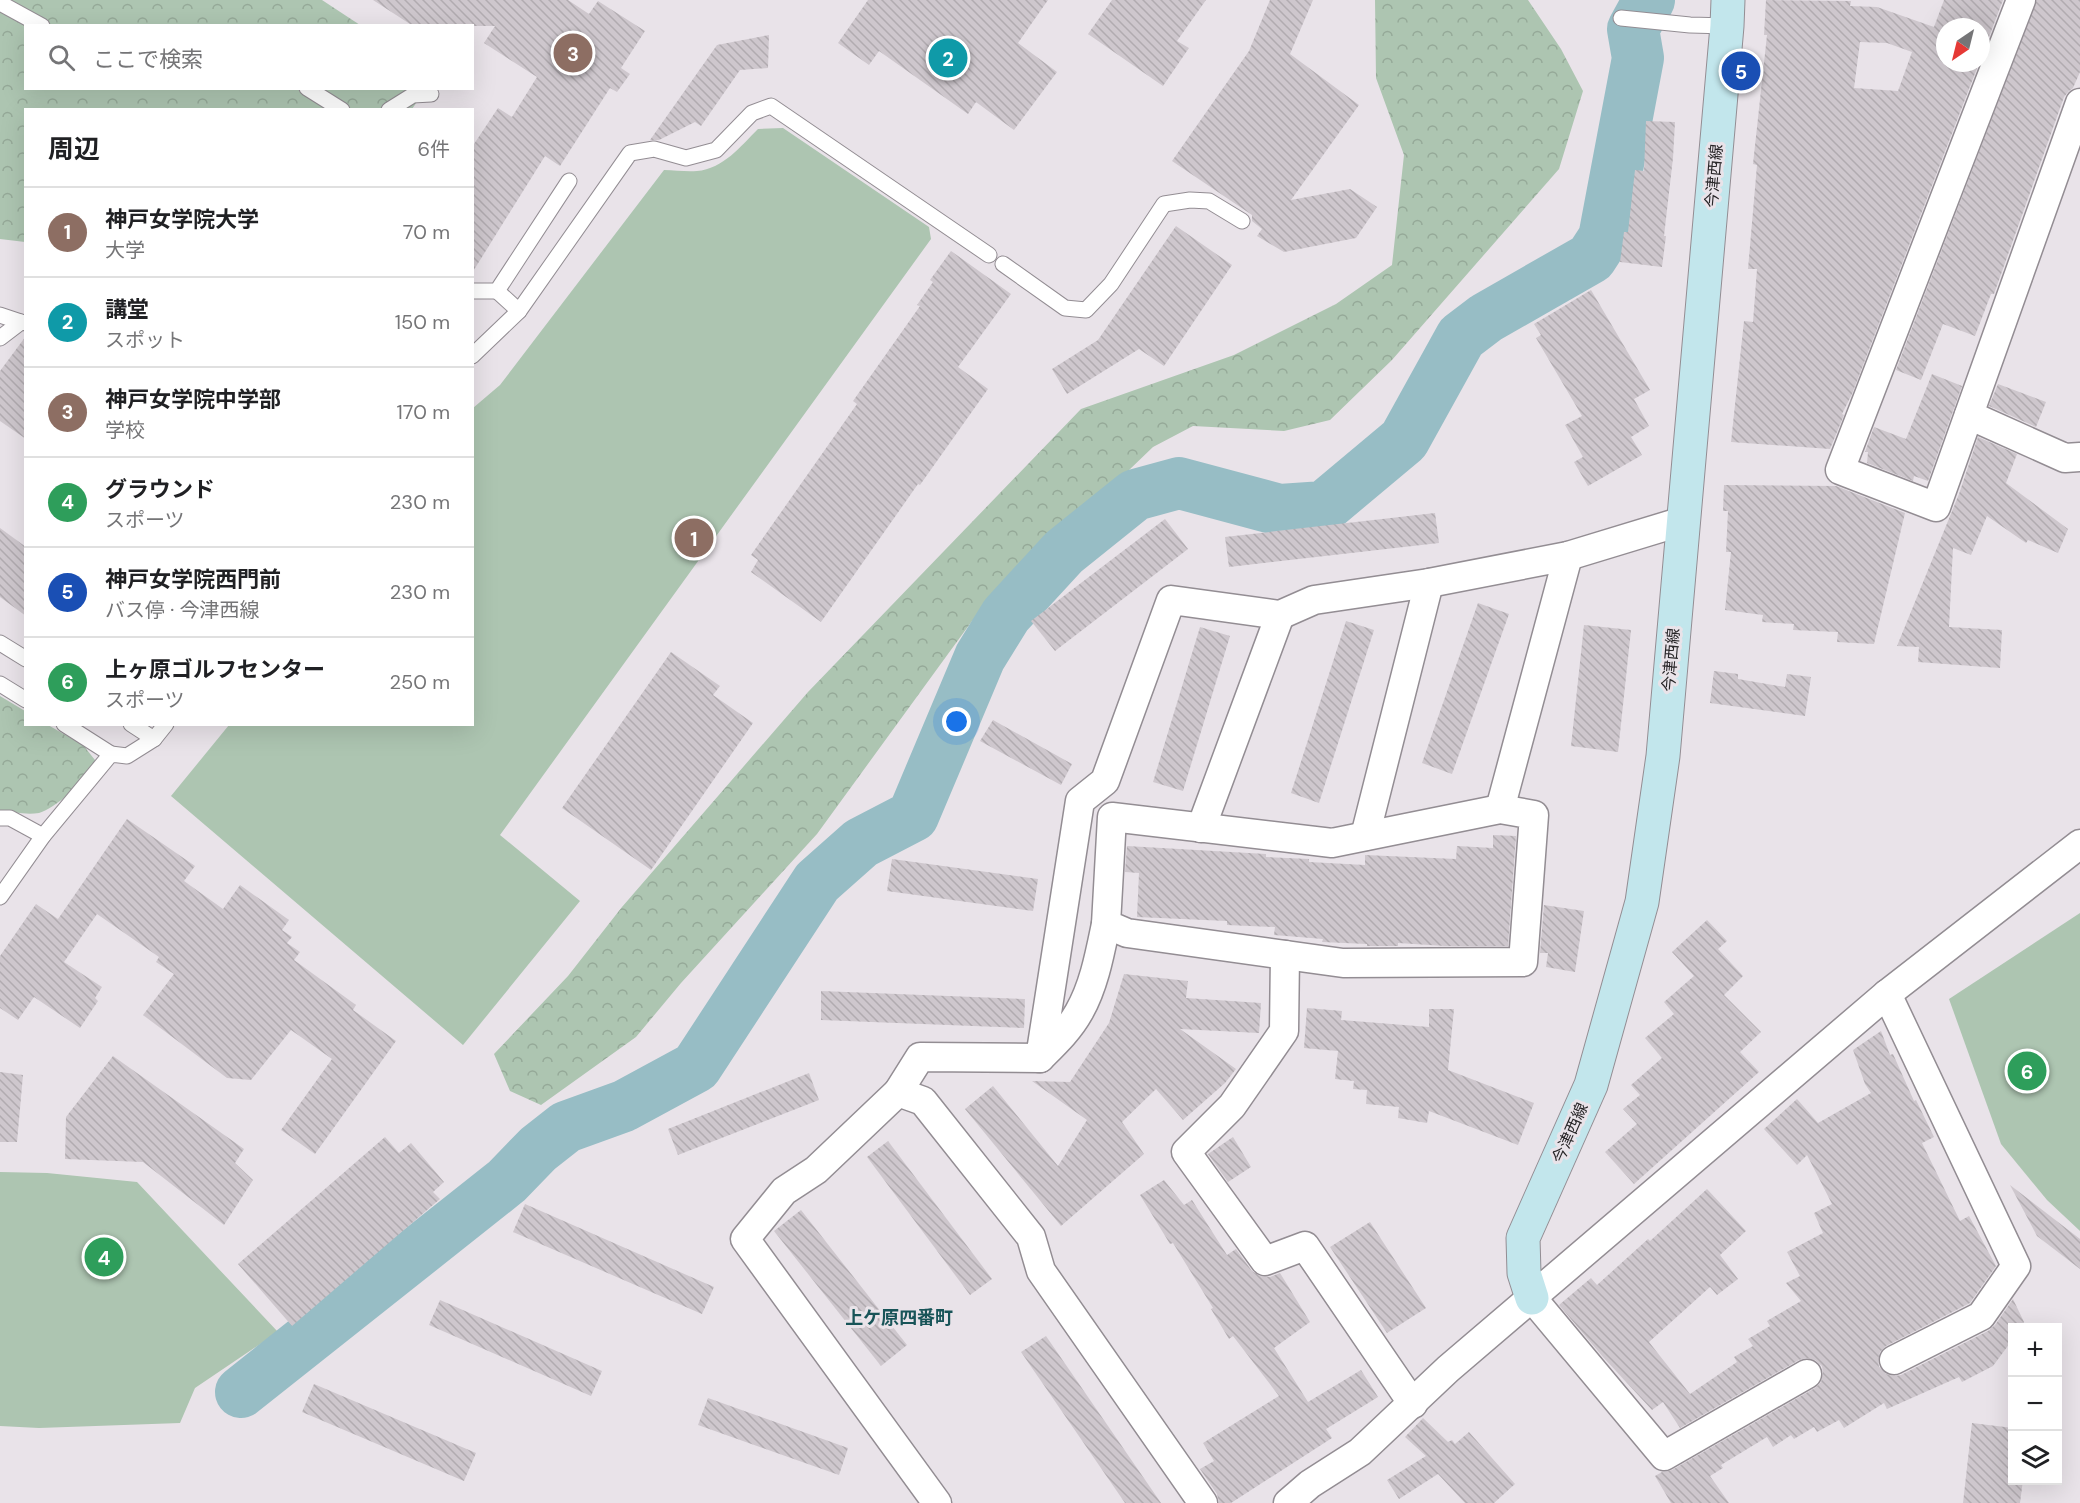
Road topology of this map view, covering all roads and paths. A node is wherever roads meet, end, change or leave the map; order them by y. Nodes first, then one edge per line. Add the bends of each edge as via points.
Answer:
1 (2021, 0) edge
2 (0, 3) edge
3 (1727, 13) edge
4 (1621, 18) dead end
5 (38, 24) edge
6 (309, 90) edge
7 (431, 94) dead end
8 (2080, 103) edge
9 (339, 108) edge
10 (392, 108) edge
11 (569, 181) dead end
12 (1242, 221) dead end
13 (989, 255) dead end
14 (1003, 264) dead end
15 (474, 291) edge
16 (497, 291) junction
17 (519, 311) junction
18 (0, 315) edge
19 (23, 322) edge
20 (0, 338) edge
21 (474, 354) edge
22 (1969, 415) junction
23 (2080, 457) edge
24 (1683, 521) junction
25 (1568, 556) junction
26 (1429, 583) junction
27 (1280, 615) junction
28 (0, 644) edge
29 (24, 658) edge
30 (0, 684) edge
31 (24, 699) edge
32 (67, 726) edge
33 (133, 726) edge
34 (164, 726) edge
35 (154, 739) junction
36 (111, 754) junction
37 (1500, 809) junction
38 (0, 818) edge
39 (1201, 828) junction
40 (43, 836) junction
41 (1365, 836) junction
42 (2080, 844) edge
43 (0, 897) edge
44 (1106, 924) junction
45 (1285, 955) junction
46 (1887, 994) junction
47 (1040, 1059) junction
48 (898, 1092) junction
49 (1532, 1298) junction
50 (1894, 1360) dead end
51 (1807, 1374) dead end
52 (1413, 1404) junction
53 (937, 1503) edge
54 (1203, 1503) edge
55 (1288, 1503) edge

1 - 22 street via 1840,470 1936,507
2 - 5 lane
3 - 4 lane via 1656,22
3 - 24 street, 今津西線
6 - 9 lane
7 - 10 lane via 413,95
8 - 22 street
11 - 16 lane
12 - 14 lane via 1209,201 1164,204 1111,284 1086,310 1065,308
13 - 17 lane via 771,106 752,113 716,150 686,158 654,149 630,153
15 - 16 lane
16 - 17 lane
17 - 21 lane
18 - 19 lane
19 - 20 lane
22 - 23 street via 2065,458
24 - 25 street
24 - 49 street, 今津西線 via 1663,756 1642,902 1591,1085 1523,1238 1524,1273
25 - 26 street
25 - 37 street
26 - 27 street via 1314,600
26 - 41 street
27 - 39 street
27 - 47 street via 1171,600 1105,781 1080,801
28 - 29 lane
30 - 31 lane
32 - 36 lane
33 - 35 lane
34 - 35 lane
35 - 36 lane via 127,756
36 - 40 lane
37 - 41 street
37 - 45 street via 1534,815 1523,962 1343,963
38 - 40 lane via 10,818
39 - 41 street via 1332,843
39 - 44 street via 1112,817
40 - 43 lane
42 - 46 street
44 - 45 street via 1127,933
44 - 47 street via 1097,967 1080,1012
45 - 52 street via 1284,1031 1232,1106 1186,1152 1265,1261 1305,1246
46 - 49 street
46 - 50 street via 2016,1266 1981,1316
47 - 48 street via 920,1057
48 - 53 street via 816,1170 784,1191 745,1239
48 - 54 street via 922,1101 1031,1237 1041,1271
49 - 51 street via 1664,1456
49 - 52 street
52 - 55 street via 1360,1452

